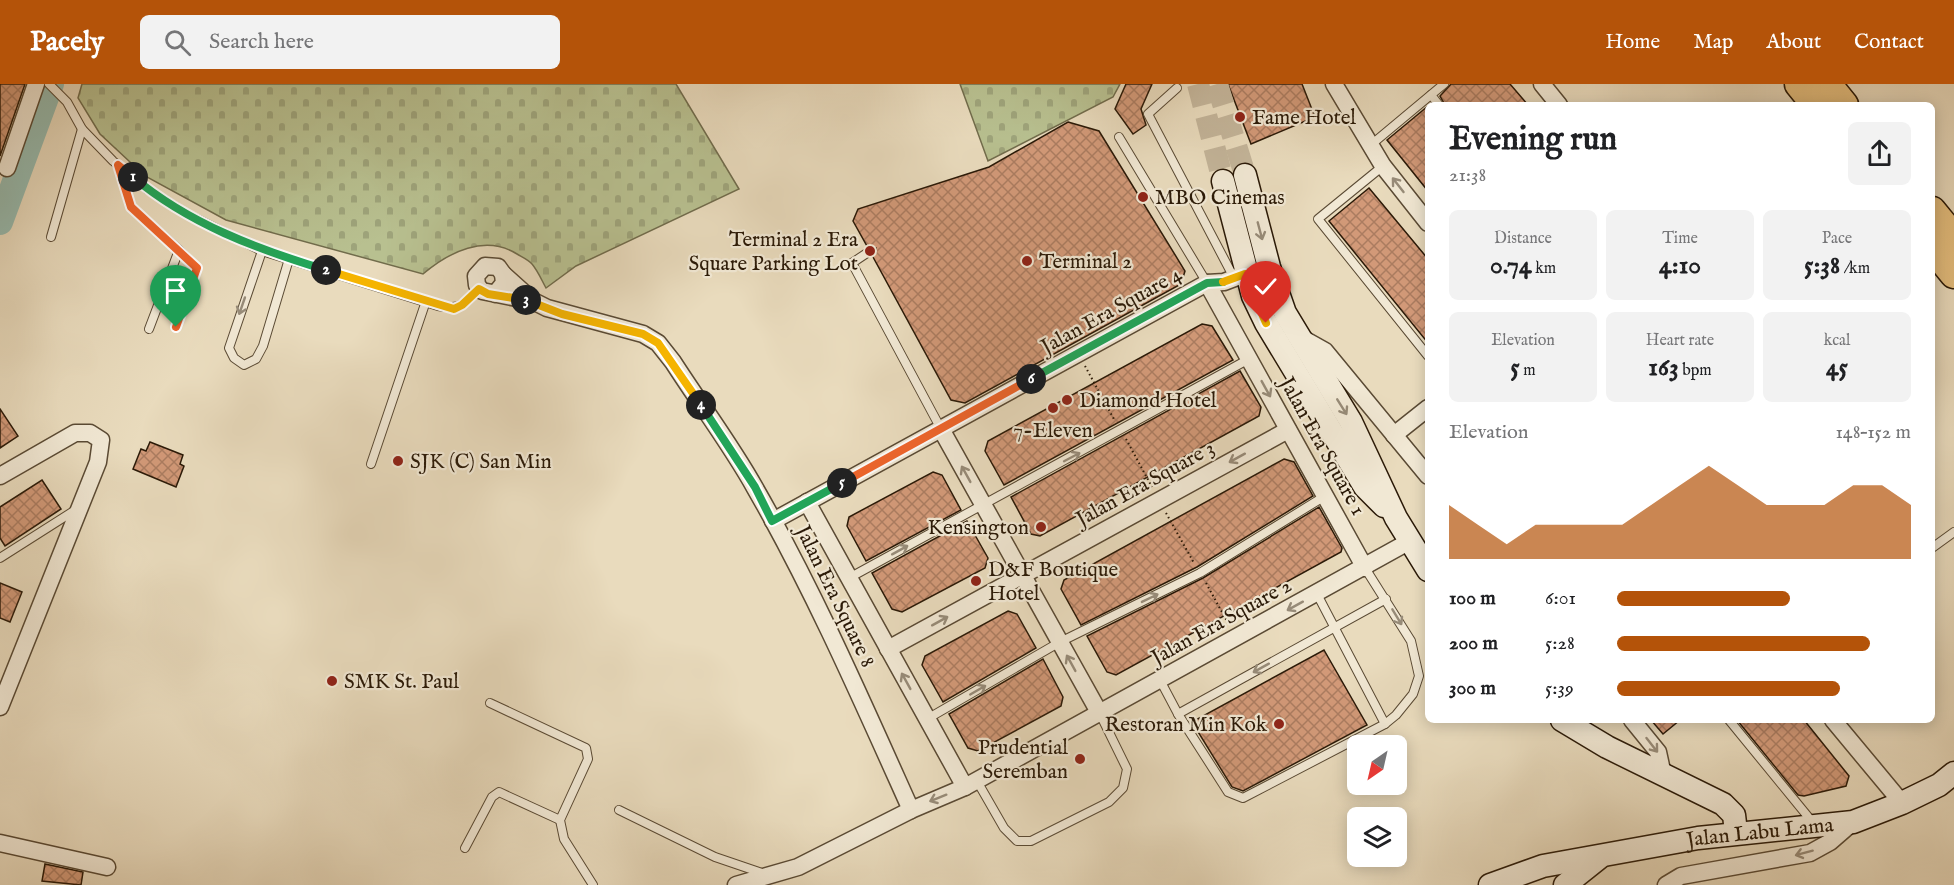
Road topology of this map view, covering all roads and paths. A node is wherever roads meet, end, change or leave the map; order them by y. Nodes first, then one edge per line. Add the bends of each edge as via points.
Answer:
1 (36, 84) edge
2 (49, 84) edge
3 (1334, 84) edge
4 (1444, 84) edge
5 (1542, 84) edge
6 (1177, 88) dead end
7 (1431, 95) junction
8 (1810, 95) edge
9 (1437, 102) edge
10 (1557, 102) edge
11 (1834, 102) edge
12 (82, 129) junction
13 (1119, 137) dead end
14 (1372, 144) junction
15 (118, 165) junction
16 (1383, 166) junction
17 (7, 168) dead end
18 (1245, 175) tunnel mouth
19 (1222, 180) tunnel mouth
20 (1935, 215) edge
21 (1425, 219) edge
22 (51, 237) dead end
23 (1954, 238) edge
24 (179, 250) junction
25 (262, 251) junction
26 (870, 251) dead end
27 (1935, 251) edge
28 (289, 259) junction
29 (503, 274) junction
30 (1954, 274) edge
31 (1240, 276) junction
32 (1207, 283) junction
33 (487, 291) junction
34 (533, 301) junction
35 (426, 302) junction
36 (176, 327) dead end
37 (148, 329) dead end
38 (1296, 335) junction
39 (1425, 352) edge
40 (1249, 359) junction
41 (1425, 410) edge
42 (941, 429) junction
43 (1288, 430) junction
44 (1394, 435) junction
45 (371, 464) dead end
46 (1425, 472) edge
47 (0, 476) edge
48 (1325, 496) junction
49 (807, 502) junction
50 (983, 504) junction
51 (80, 507) junction
52 (1396, 518) junction
53 (772, 521) junction
54 (1954, 532) edge
55 (1410, 542) junction
56 (1935, 546) edge
57 (0, 558) edge
58 (1425, 565) edge
59 (1365, 568) junction
60 (1023, 575) junction
61 (849, 578) junction
62 (1317, 594) junction
63 (1386, 599) junction
64 (1335, 626) junction
65 (1060, 642) junction
66 (888, 649) junction
67 (1160, 680) junction
68 (490, 703) dead end
69 (0, 707) edge
70 (1100, 714) junction
71 (1178, 714) junction
72 (927, 719) junction
73 (1567, 723) edge
74 (1634, 723) edge
75 (1731, 723) edge
76 (1835, 723) edge
77 (1385, 724) junction
78 (1954, 773) edge
79 (1663, 775) junction
80 (971, 784) junction
81 (1902, 803) junction
82 (1723, 804) junction
83 (619, 810) dead end
84 (910, 810) junction
85 (560, 820) junction
86 (1853, 822) junction
87 (1816, 825) junction
88 (1780, 829) junction
89 (1736, 832) junction
90 (0, 843) edge
91 (465, 848) dead end
92 (1602, 856) junction
93 (107, 867) dead end
94 (774, 876) junction
95 (593, 885) edge
96 (736, 885) edge
97 (1490, 885) edge
98 (1565, 885) edge
99 (1666, 885) edge

1 - 17 street
2 - 12 lane via 68,102
3 - 14 street
4 - 7 lane
5 - 10 street
6 - 31 lane via 1148,114
7 - 9 lane
7 - 14 lane
8 - 11 highway
12 - 15 lane
12 - 22 lane
13 - 32 lane
14 - 16 street
15 - 24 lane via 131,207
15 - 25 lane via 187,214
21 -> 16 street
16 - 39 lane via 1318,219
18 -> 38 street via 1269,267
19 - 31 street
20 - 23 highway
24 - 36 lane via 197,268
24 - 37 lane
25 - 28 lane
25 -> 28 lane via 229,348 244,365 256,359 263,346
26 - 42 lane via 852,263
27 - 30 highway
28 - 35 lane
29 - 33 street via 504,284
29 - 33 street via 494,266 481,269 476,276
29 - 34 street, Jalan Era Square 8
31 - 32 street, Jalan Era Square 4
31 - 52 street via 1365,487
32 - 40 street, Jalan Era Square 1
32 - 42 street, Jalan Era Square 4
33 - 34 street, Jalan Era Square 8
33 - 35 lane via 454,309
34 - 53 street, Jalan Era Square 8 via 562,314 643,334 658,343 755,487
35 - 45 lane
38 - 44 street via 1324,351
38 -> 52 street via 1351,422
40 -> 43 street, Jalan Era Square 1
50 -> 40 lane
41 - 44 street
42 - 49 street, Jalan Era Square 4
50 -> 42 street
43 - 48 street, Jalan Era Square 1
43 -> 60 street, Jalan Era Square 3
44 - 46 street
47 - 51 street via 75,433 90,433 101,440 98,462
48 - 59 street, Jalan Era Square 1
65 -> 48 lane via 1200,573
49 - 53 street, Jalan Era Square 4
49 - 61 street, Jalan Era Square 8
50 - 60 street
61 -> 50 lane
51 - 57 lane
51 - 69 street
52 - 55 street
53 - 84 street, Jalan Era Square 8 via 849,672
54 - 56 lane
55 - 58 street
55 - 59 street, Jalan Era Square 2
59 - 62 street, Jalan Era Square 2
59 - 63 lane
60 - 65 street
66 -> 60 street, Jalan Era Square 3
61 - 66 street, Jalan Era Square 8
62 - 64 lane
62 -> 67 street, Jalan Era Square 2
63 - 64 lane
63 -> 77 lane via 1411,641 1419,676 1413,694
64 -> 71 lane
64 - 77 lane
70 -> 65 street
72 -> 65 lane
72 -> 66 street, Jalan Era Square 8
67 - 70 street, Jalan Era Square 2
67 - 71 lane
68 - 85 lane via 586,748 588,759
70 - 80 street, Jalan Era Square 2
70 - 80 lane via 1127,769 1123,788 1109,802 1031,841 1017,841
71 - 77 lane via 1228,792 1244,798
72 - 80 street, Jalan Era Square 8
73 - 79 street
74 -> 79 street via 1658,752
75 - 87 lane
76 - 81 street
78 - 81 street, Jalan Labu Lama
79 - 82 street
80 -> 84 street, Jalan Era Square 2
81 - 86 street, Jalan Labu Lama
82 - 88 street
82 - 89 street via 1734,815
83 - 94 lane via 715,857
84 - 94 street, Jalan Era Square 2
85 - 91 lane via 499,792
85 - 95 lane via 564,839
86 - 87 street, Jalan Labu Lama
86 -> 99 street via 1810,853 1681,876
87 - 88 street, Jalan Labu Lama
88 - 89 street, Jalan Labu Lama
89 - 92 street, Jalan Labu Lama
90 - 93 street
92 - 97 street via 1543,866
92 - 98 street, Jalan Labu Lama
94 - 96 street, Jalan Era Square 2

